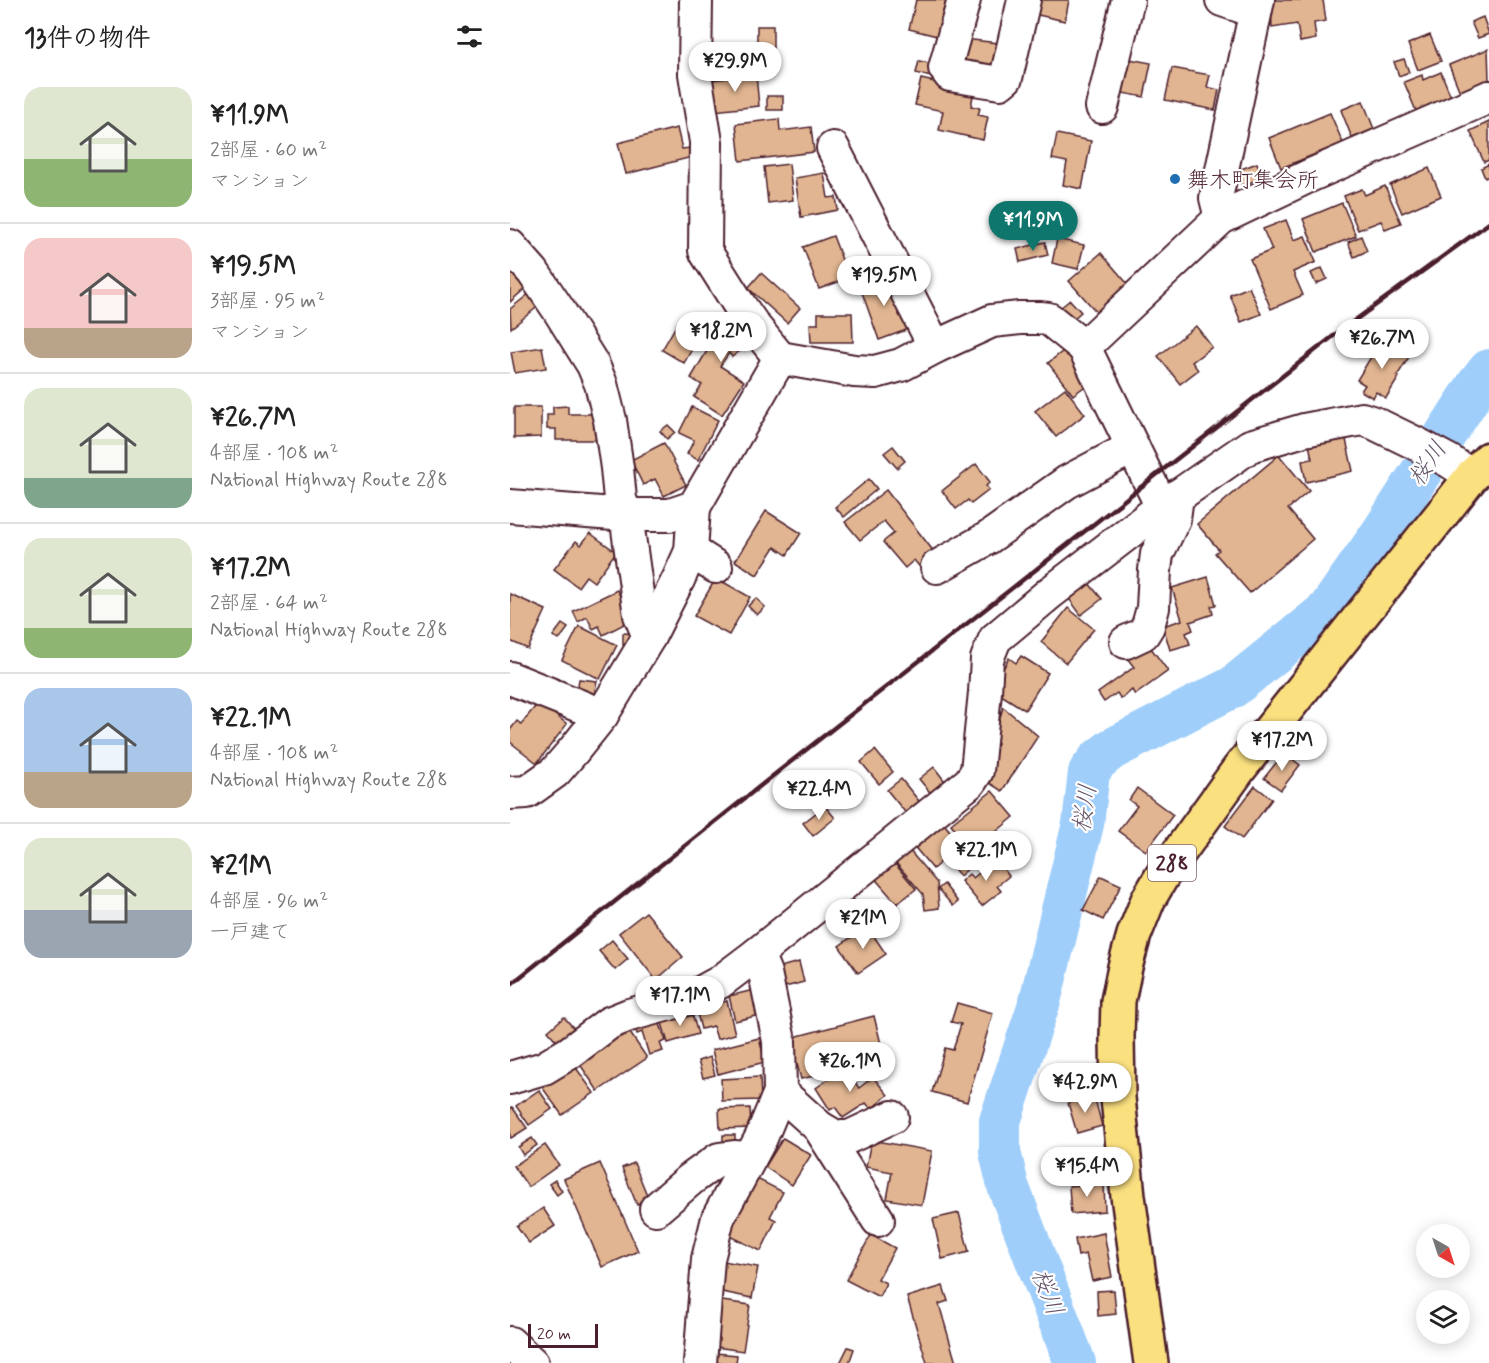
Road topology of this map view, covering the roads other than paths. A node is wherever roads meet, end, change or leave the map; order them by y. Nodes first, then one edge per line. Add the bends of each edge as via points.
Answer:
1 (696, 0) edge
2 (964, 0) edge
3 (1024, 0) edge
4 (1128, 0) edge
5 (1222, 0) edge
6 (1256, 5) edge
7 (1489, 97) edge
8 (1102, 107) dead end
9 (833, 148) dead end
10 (1221, 218) junction
11 (510, 246) edge
12 (934, 347) junction
13 (1084, 347) junction
14 (780, 358) junction
15 (1133, 447) junction
16 (1470, 465) edge
17 (510, 507) edge
18 (694, 507) junction
19 (626, 515) junction
20 (1173, 522) junction
21 (937, 567) dead end
22 (649, 637) junction
23 (1126, 642) dead end
24 (510, 678) edge
25 (602, 715) junction
26 (510, 794) edge
27 (757, 954) junction
28 (510, 1078) edge
29 (780, 1092) junction
30 (892, 1117) dead end
31 (819, 1127) junction
32 (750, 1158) junction
33 (656, 1209) dead end
34 (878, 1220) dead end
35 (510, 1343) edge
36 (532, 1363) edge
37 (700, 1363) edge
38 (1151, 1363) edge

1 - 14 street via 695,74 706,142 705,251
2 - 3 street via 945,68 950,75 1000,83 1006,78
4 - 8 street
5 - 6 street
6 - 10 street via 1216,198
7 - 10 street
9 - 12 street
10 - 13 street
11 - 19 street via 533,272 593,365 610,420 620,499
12 - 13 street via 992,321 1041,318 1056,323
12 - 14 street via 901,365 875,372
13 - 15 street
14 - 18 street
15 - 20 street
15 - 21 street via 1067,482 988,538
16 - 20 street via 1362,419 1304,430 1250,446
16 - 38 highway, 288 via 1162,876 1134,935 1118,1001 1118,1098
17 - 19 street
18 - 19 street via 670,515
18 - 22 street via 703,559 678,580
19 - 22 street via 640,615
20 - 23 street via 1157,554 1148,626
20 - 27 street via 1050,593 995,639 987,658 977,771 970,782
22 - 25 street
24 - 25 street
25 - 26 street via 555,772 527,792
27 - 28 street via 691,998 609,1023 544,1068
27 - 29 street via 779,1041
29 - 31 street
29 - 32 street
30 - 31 street via 849,1137 836,1137
31 - 34 street
32 - 33 street via 719,1159
32 - 37 street via 718,1218 708,1258
35 - 36 street

